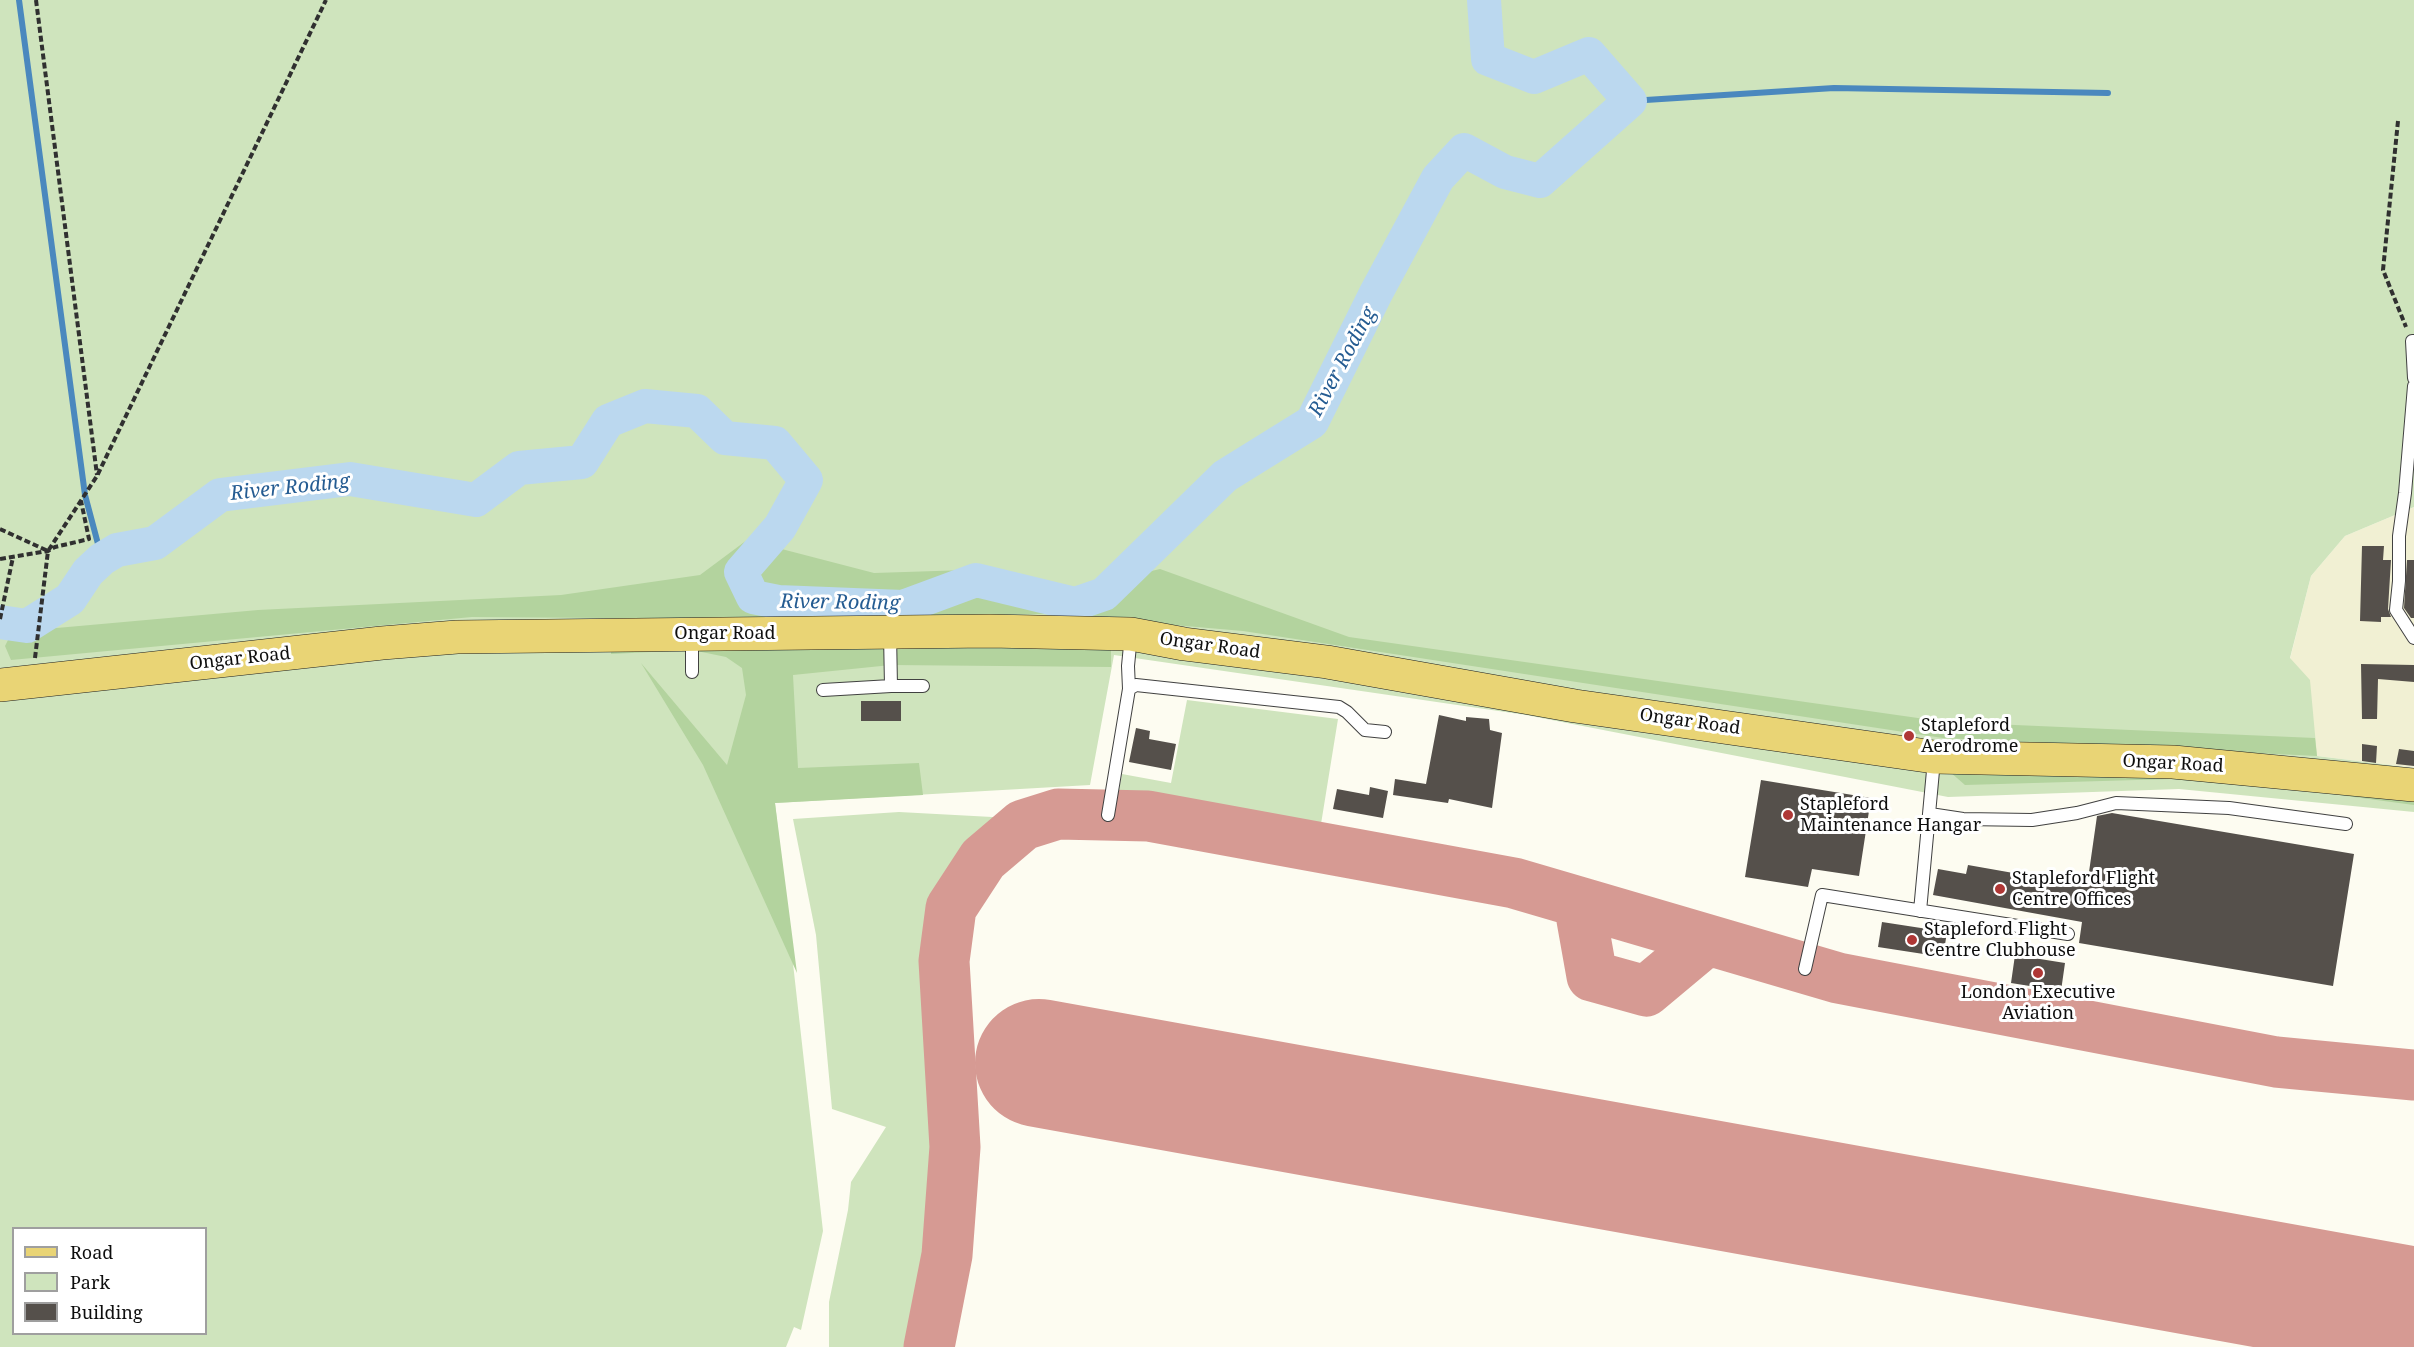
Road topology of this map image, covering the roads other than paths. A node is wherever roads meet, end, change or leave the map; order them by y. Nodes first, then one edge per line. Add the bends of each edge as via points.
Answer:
1 (2413, 341) edge
2 (2414, 378) edge
3 (2414, 386) edge
4 (890, 632) junction
5 (692, 634) junction
6 (1131, 634) junction
7 (2414, 638) edge
8 (692, 672) dead end
9 (0, 685) edge
10 (891, 686) junction
11 (923, 686) dead end
12 (1129, 689) junction
13 (823, 690) dead end
14 (1385, 732) dead end
15 (1934, 757) junction
16 (2414, 785) edge
17 (1930, 814) junction
18 (1108, 815) dead end
19 (2346, 824) dead end
20 (1920, 911) junction
21 (2068, 934) dead end
22 (1805, 969) dead end

1 - 2 lane
3 - 7 lane via 2398,536 2396,610
4 - 5 main road, Ongar Road
4 - 6 main road, Ongar Road
4 - 10 lane
5 - 8 lane
5 - 9 main road, Ongar Road via 447,638
6 - 12 lane
6 - 15 main road, Ongar Road via 1326,662 1575,706
10 - 11 lane
10 - 13 lane
12 - 14 lane via 1136,685 1339,707 1365,730
12 - 18 lane
15 - 16 main road, Ongar Road via 2174,762
15 - 17 lane
17 - 19 lane via 1963,819 2032,820 2116,803 2229,808
17 - 20 lane
20 - 21 lane
20 - 22 lane via 1822,895

